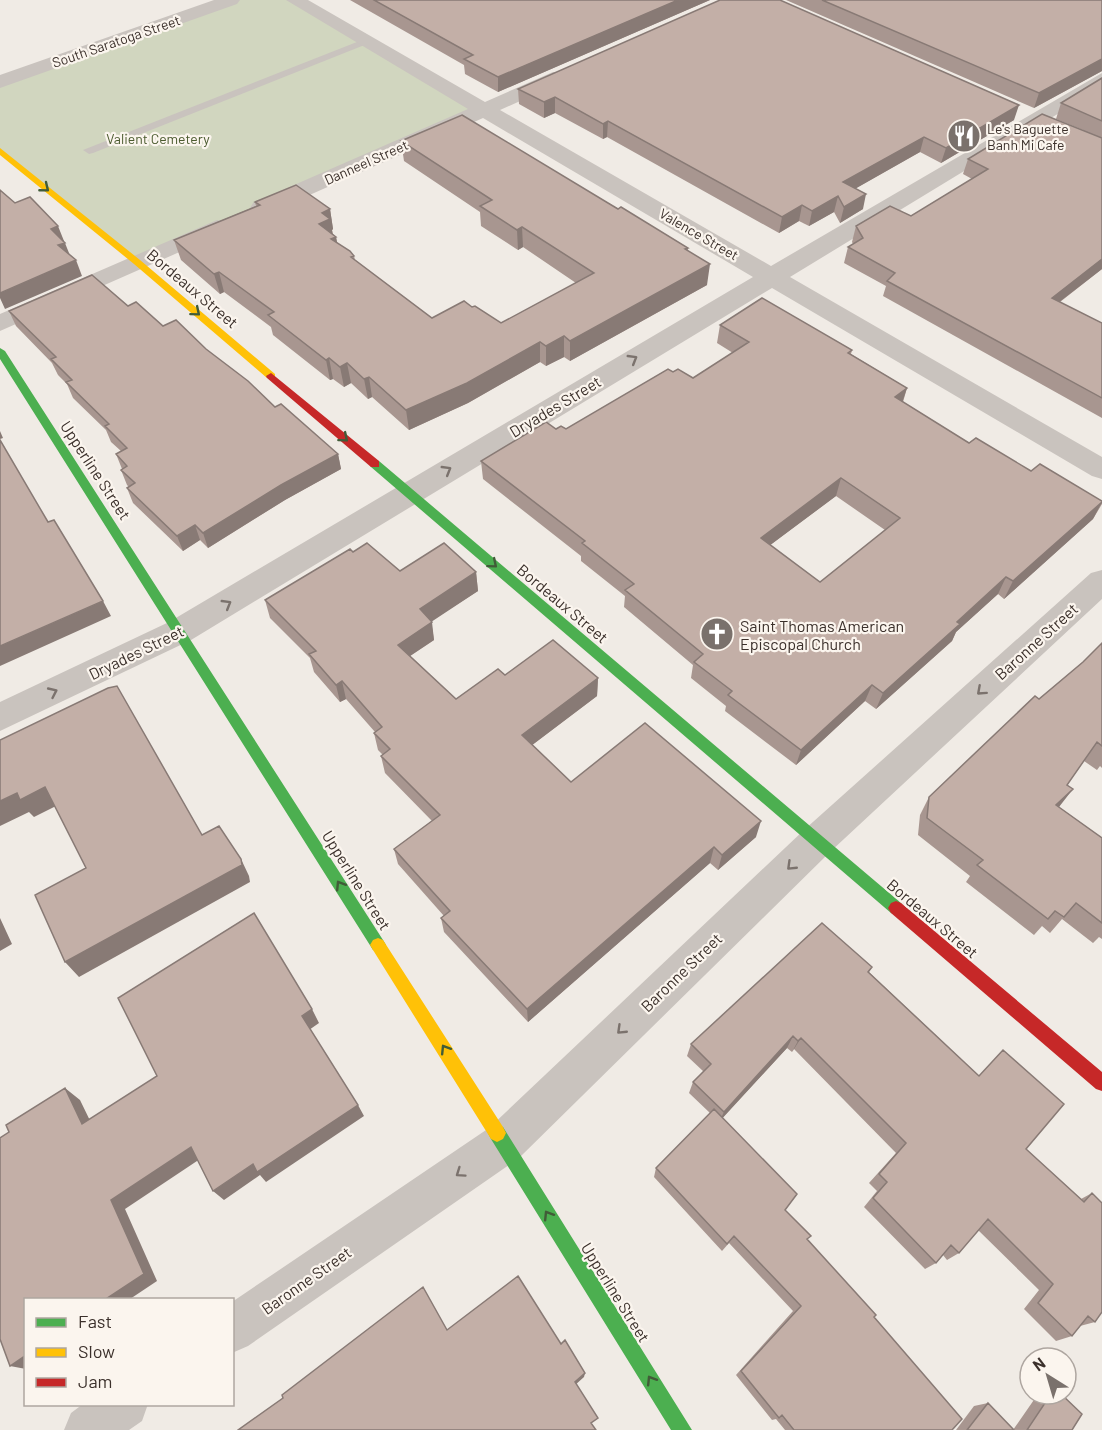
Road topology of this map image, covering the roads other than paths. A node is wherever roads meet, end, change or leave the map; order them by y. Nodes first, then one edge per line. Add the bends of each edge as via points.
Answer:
1 (231, 0) edge
2 (295, 0) edge
3 (366, 42) junction
4 (581, 67) edge
5 (1102, 79) edge
6 (0, 82) edge
7 (484, 110) junction
8 (0, 150) edge
9 (89, 150) dead end
10 (137, 262) junction
11 (771, 277) junction
12 (0, 323) edge
13 (0, 351) edge
14 (1102, 469) edge
15 (409, 493) junction
16 (1102, 581) edge
17 (180, 632) junction
18 (0, 717) edge
19 (817, 841) junction
20 (1102, 1083) edge
21 (504, 1143) junction
22 (234, 1329) edge
23 (122, 1406) edge
24 (88, 1430) edge
25 (682, 1430) edge

1 - 6 street, South Saratoga Street
2 - 3 street, Valence Street
3 - 7 street, Valence Street
3 - 9 lane
4 - 7 street, Danneel Street
5 - 11 street, Dryades Street
7 - 10 street, Danneel Street
7 - 11 street, Valence Street
8 -> 10 street, Bordeaux Street
10 - 12 street, Danneel Street
10 -> 15 street, Bordeaux Street
11 - 14 street, Valence Street
15 -> 11 street, Dryades Street
13 - 17 street, Upperline Street
17 -> 15 street, Dryades Street
15 -> 19 street, Bordeaux Street
16 -> 19 street, Baronne Street
18 -> 17 street, Dryades Street
21 -> 17 street, Upperline Street
19 - 20 street, Bordeaux Street
19 -> 21 street, Baronne Street
21 -> 22 street, Baronne Street
25 -> 21 street, Upperline Street
23 - 24 street

